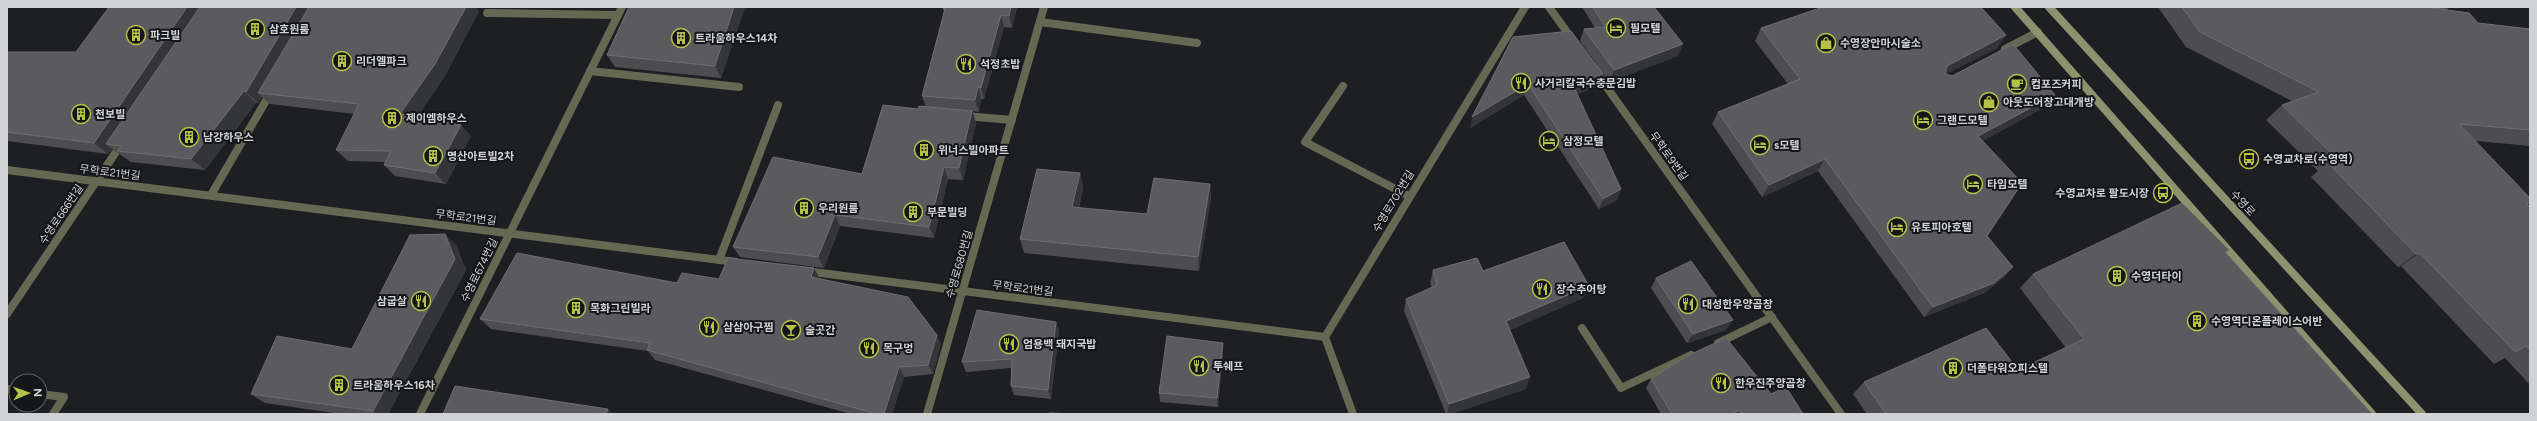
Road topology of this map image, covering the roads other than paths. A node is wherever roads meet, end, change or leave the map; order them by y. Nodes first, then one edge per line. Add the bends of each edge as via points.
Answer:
1 (622, 7) edge
2 (1044, 7) edge
3 (1525, 7) edge
4 (1549, 7) edge
5 (2016, 7) edge
6 (2048, 7) edge
7 (487, 14) dead end
8 (618, 15) junction
9 (1040, 22) junction
10 (2038, 32) junction
11 (1197, 43) dead end
12 (1577, 46) edge
13 (1996, 53) edge
14 (1591, 65) edge
15 (590, 71) junction
16 (739, 86) dead end
17 (1343, 86) dead end
18 (274, 88) edge
19 (778, 105) dead end
20 (957, 116) edge
21 (1012, 120) junction
22 (127, 136) edge
23 (7, 170) edge
24 (96, 181) junction
25 (211, 195) junction
26 (1408, 196) junction
27 (510, 233) junction
28 (719, 260) junction
29 (743, 263) edge
30 (798, 270) edge
31 (963, 291) junction
32 (7, 314) edge
33 (1772, 317) junction
34 (1582, 328) dead end
35 (1325, 337) junction
36 (48, 395) edge
37 (53, 414) edge
38 (420, 414) edge
39 (927, 414) edge
40 (1353, 414) edge
41 (1841, 414) edge
42 (2372, 414) edge
43 (2422, 414) edge

1 - 8 street, 수영로674번길
2 - 9 street, 수영로680번길
3 - 26 street, 수영로702번길
4 - 12 street
5 - 10 main road
6 - 43 main road, 수영로
7 - 8 street
8 - 15 street, 수영로674번길
9 - 11 street
9 - 21 street, 수영로680번길
10 - 13 street
10 - 42 main road
14 - 33 street, 무학로9번길
15 - 16 street
15 - 27 street, 수영로674번길
17 - 26 street via 1304,142
18 - 25 street
19 - 28 street
20 - 21 street
21 - 31 street, 수영로680번길
22 - 24 street, 수영로666번길
23 - 24 street, 무학로21번길
24 - 25 street, 무학로21번길
24 - 32 street, 수영로666번길
25 - 27 street, 무학로21번길
26 - 35 street, 수영로702번길
27 - 28 street, 무학로21번길
27 - 38 street, 수영로674번길
28 - 29 street, 무학로21번길
30 - 31 street, 무학로21번길
31 - 35 street, 무학로21번길
31 - 39 street, 수영로680번길
33 - 34 street via 1621,388
33 - 41 street, 무학로9번길
35 - 40 street
36 - 37 street via 64,397

